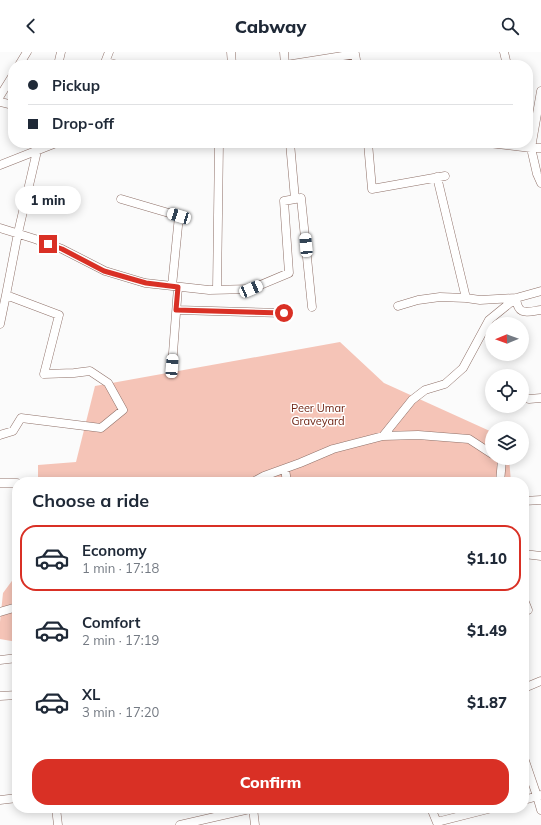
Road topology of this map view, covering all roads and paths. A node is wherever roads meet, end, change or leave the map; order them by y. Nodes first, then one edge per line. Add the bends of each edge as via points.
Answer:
1 (356, 53) edge
2 (315, 60) edge
3 (8, 83) edge
4 (541, 91) edge
5 (0, 96) edge
6 (533, 125) edge
7 (43, 148) edge
8 (218, 148) edge
9 (290, 148) edge
10 (368, 148) edge
11 (529, 148) edge
12 (37, 151) junction
13 (0, 165) edge
14 (541, 183) edge
15 (121, 198) dead end
16 (295, 199) junction
17 (0, 228) edge
18 (18, 233) junction
19 (175, 287) junction
20 (217, 290) junction
21 (541, 291) edge
22 (6, 295) junction
23 (466, 298) junction
24 (516, 298) junction
25 (398, 306) dead end
26 (312, 307) dead end
27 (176, 310) junction
28 (541, 310) edge
29 (284, 313) dead end
30 (0, 324) edge
31 (172, 366) dead end
32 (541, 398) edge
33 (529, 399) dead end
34 (0, 434) edge
35 (383, 436) junction
36 (485, 449) edge
37 (502, 465) edge
38 (285, 469) junction
39 (262, 477) edge
40 (286, 477) edge
41 (500, 477) edge
42 (0, 483) edge
43 (12, 483) edge
44 (541, 500) edge
45 (529, 501) edge
46 (529, 555) edge
47 (541, 556) edge
48 (12, 608) edge
49 (0, 612) edge
50 (12, 659) edge
51 (0, 660) edge
52 (541, 681) edge
53 (529, 686) edge
54 (12, 695) edge
55 (0, 696) edge
56 (529, 771) edge
57 (539, 796) edge
58 (12, 799) edge
59 (529, 799) edge
60 (0, 800) edge
61 (541, 810) edge
62 (57, 813) edge
63 (221, 813) edge
64 (254, 813) edge
65 (433, 813) edge
66 (475, 813) edge
67 (438, 824) edge
68 (58, 825) edge
69 (180, 825) edge
70 (255, 825) edge

1 - 2 street
3 - 5 street
4 - 6 street
7 - 12 street
8 - 20 street
9 - 16 street
10 - 23 street via 372,189 441,177
11 - 14 street
12 - 13 street
12 - 18 street
15 - 19 street via 179,216
16 - 20 street via 284,201 289,273 251,289
16 - 26 street via 301,198
17 - 18 street
18 - 19 street via 62,249 104,271 146,283
18 - 22 street
19 - 20 street
19 - 27 street
21 - 24 street
22 - 30 street
22 - 34 street via 58,315 44,374 90,371 108,383 123,410 101,428 21,418 13,431
23 - 24 street
23 - 25 street via 440,297
24 - 28 street via 519,309 523,312
24 - 35 street via 490,320 463,368 446,384 425,390 412,400
27 - 29 street
27 - 31 street
32 - 33 street
35 - 36 street via 418,435 469,439
35 - 38 street via 333,449
37 - 41 street
38 - 39 street
38 - 40 street
42 - 43 street
44 - 45 street
46 - 47 street
48 - 49 street
50 - 51 street
52 - 53 street
54 - 55 street
56 - 57 street
57 - 59 street
57 - 61 street
58 - 60 street
62 - 68 street
63 - 69 street
64 - 70 street
65 - 67 street
66 - 67 street

